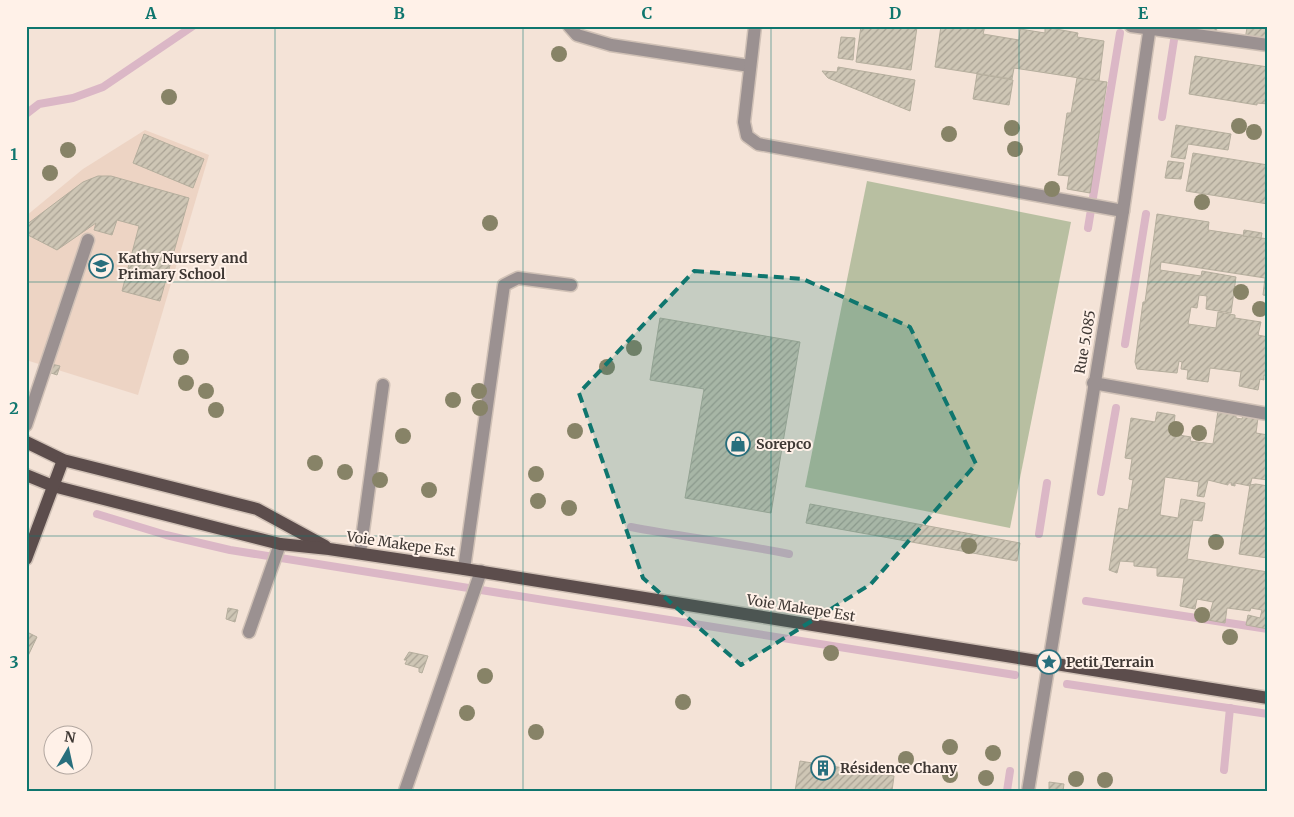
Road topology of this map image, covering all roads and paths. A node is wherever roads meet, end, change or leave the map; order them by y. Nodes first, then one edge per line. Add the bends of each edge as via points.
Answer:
1 (569, 26) edge
2 (755, 26) edge
3 (1131, 26) edge
4 (1150, 28) edge
5 (1268, 44) edge
6 (750, 66) junction
7 (1123, 210) junction
8 (88, 240) dead end
9 (571, 285) dead end
10 (1093, 383) junction
11 (383, 385) dead end
12 (1268, 414) edge
13 (26, 425) edge
14 (26, 442) edge
15 (62, 460) junction
16 (26, 475) edge
17 (53, 486) junction
18 (280, 544) junction
19 (329, 549) junction
20 (360, 553) junction
21 (26, 559) edge
22 (464, 569) junction
23 (481, 572) junction
24 (249, 632) dead end
25 (1049, 663) junction
26 (1268, 698) edge
27 (405, 791) edge
28 (1028, 791) edge

1 - 6 street via 577,35 611,45
2 - 6 street
3 - 4 street
4 - 5 street
4 - 7 street, Rue 5.085
6 - 7 street via 744,122 747,136 758,144
7 - 10 street, Rue 5.085
8 - 13 street
9 - 22 street via 518,278 504,285
10 - 12 street
10 - 25 street, Rue 5.085
11 - 20 street
14 - 15 main road, Voie Makepe Est
15 - 17 main road
15 - 19 main road, Voie Makepe Est via 257,509
16 - 17 main road, Voie Makepe Est
17 - 18 main road, Voie Makepe Est
17 - 21 main road
18 - 19 main road, Voie Makepe Est
18 - 24 street
19 - 20 main road, Voie Makepe Est
20 - 22 main road, Voie Makepe Est
22 - 23 main road, Voie Makepe Est
23 - 25 main road, Voie Makepe Est
23 - 27 street
25 - 26 main road, Voie Makepe Est
25 - 28 street, Rue 5.085

